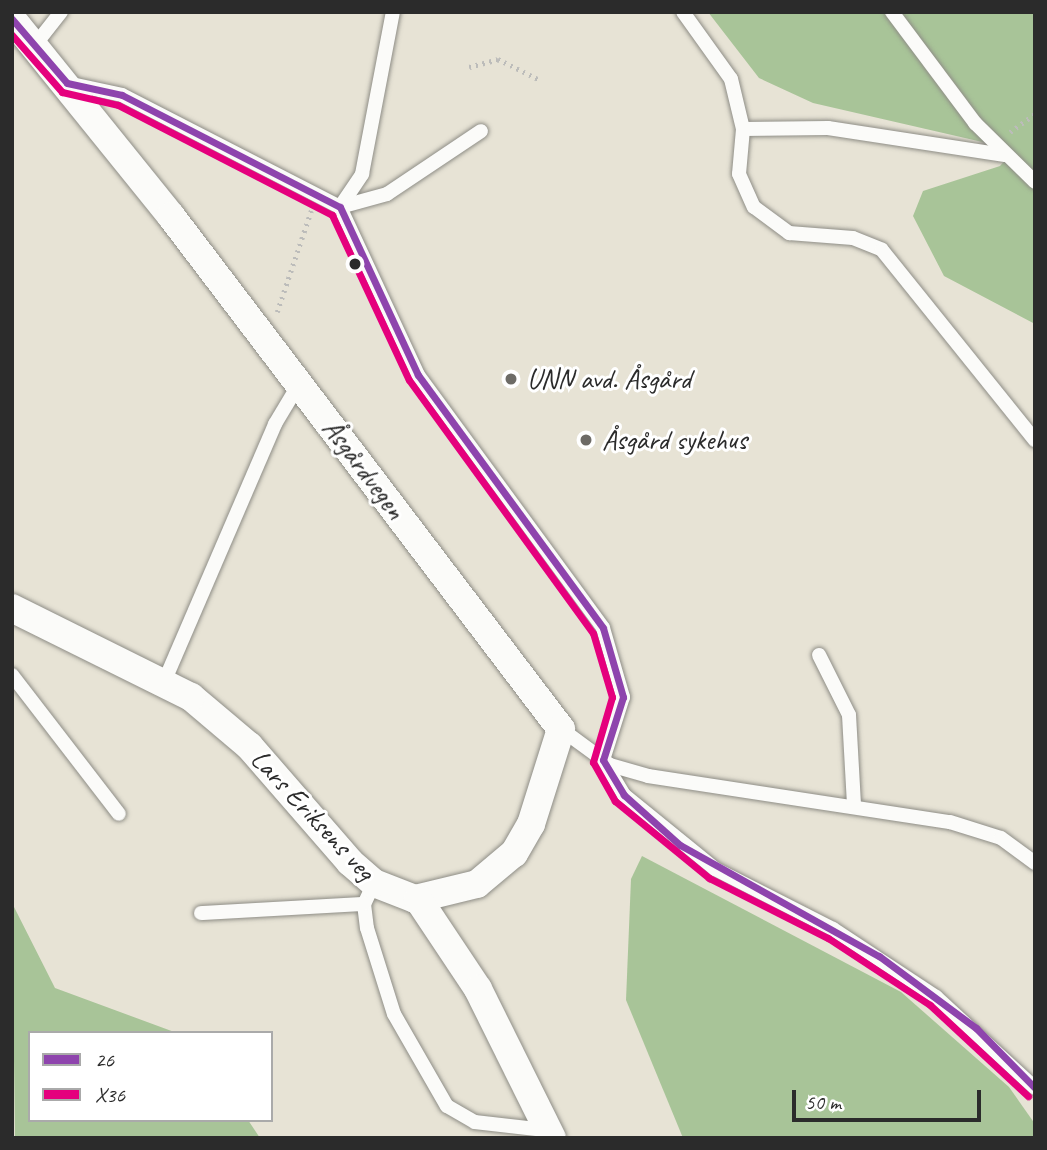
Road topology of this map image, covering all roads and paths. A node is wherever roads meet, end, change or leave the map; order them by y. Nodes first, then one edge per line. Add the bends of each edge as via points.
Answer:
1 (61, 12) edge
2 (393, 12) edge
3 (683, 12) edge
4 (892, 12) edge
5 (12, 19) edge
6 (35, 45) junction
7 (469, 67) dead end
8 (538, 79) dead end
9 (67, 83) junction
10 (1035, 114) edge
11 (743, 129) junction
12 (481, 131) dead end
13 (993, 144) junction
14 (1004, 155) junction
15 (1035, 182) edge
16 (315, 197) junction
17 (340, 207) junction
18 (267, 343) junction
19 (299, 384) junction
20 (1035, 440) edge
21 (12, 608) edge
22 (819, 655) dead end
23 (12, 675) edge
24 (164, 682) junction
25 (561, 729) junction
26 (603, 760) junction
27 (854, 806) junction
28 (119, 814) dead end
29 (1035, 863) edge
30 (369, 893) junction
31 (418, 899) junction
32 (201, 913) dead end
33 (1035, 1088) edge
34 (540, 1132) edge

1 - 6 lane
2 - 17 lane via 362,174
3 - 11 lane via 731,79
4 - 13 lane
5 - 6 street, Åsgårdvegen
6 - 9 street, Åsgårdvegen
7 - 8 path via 498,60
9 - 16 lane via 122,95
9 - 18 street, Åsgårdvegen
10 - 13 path
11 - 14 lane via 828,128
11 - 20 lane via 739,174 769,225 812,238 853,238 882,250
12 - 17 lane via 387,194
13 - 14 lane
14 - 15 lane
16 - 17 lane
16 - 18 path
17 - 26 lane via 418,374 603,628 623,697
18 - 19 street, Åsgårdvegen
19 - 24 lane via 275,424
19 - 25 street, Åsgårdvegen
21 - 24 street, Lars Eriksens veg
22 - 27 lane via 849,716
23 - 28 lane
24 - 30 street, Lars Eriksens veg via 249,746
25 - 26 lane
25 - 31 street via 531,824 514,853 477,884
26 - 27 lane via 731,793
26 - 33 lane via 624,795 680,845 879,956 976,1028
27 - 29 lane via 978,829
30 - 31 street, Lars Eriksens veg
30 - 32 lane
30 - 34 lane via 394,1014 447,1106 475,1122
31 - 34 street via 478,989

